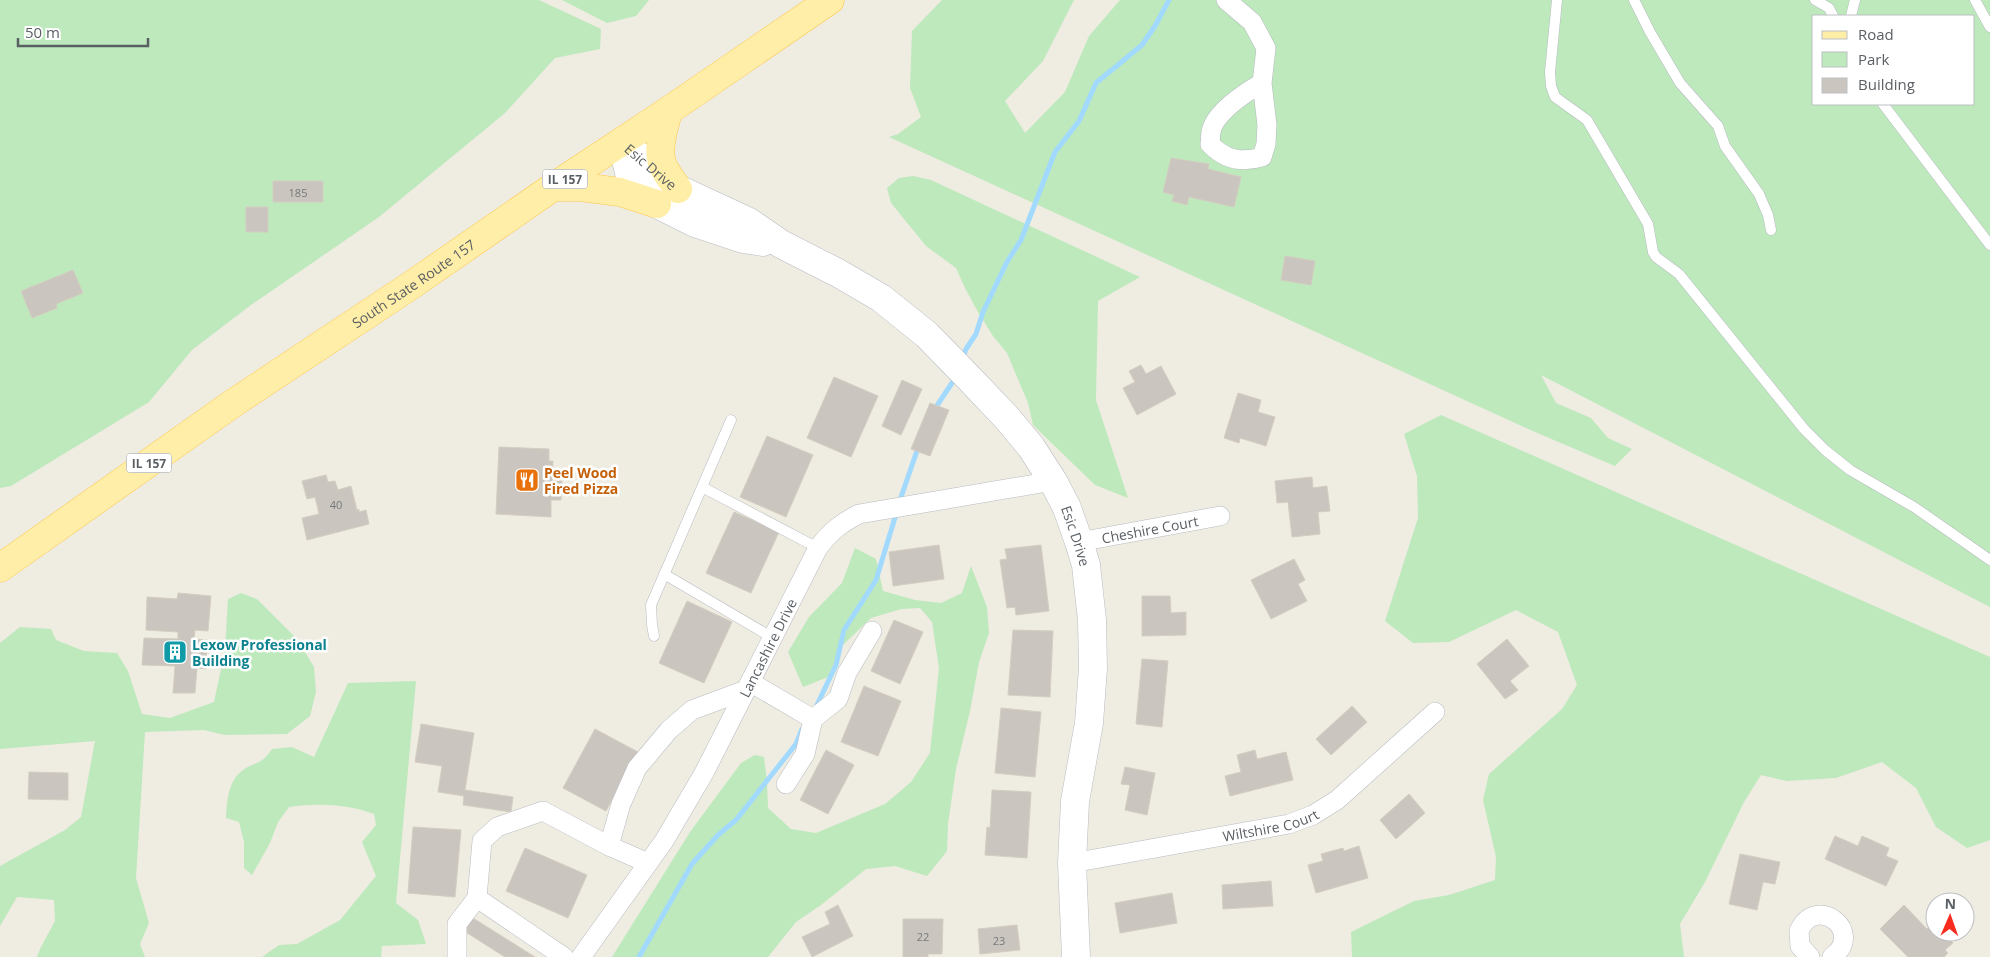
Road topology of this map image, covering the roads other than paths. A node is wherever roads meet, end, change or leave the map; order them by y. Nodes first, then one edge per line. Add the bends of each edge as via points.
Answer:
1 (830, 0) edge
2 (1226, 0) edge
3 (1557, 0) edge
4 (1634, 0) edge
5 (1815, 0) edge
6 (1855, 0) edge
7 (1975, 0) edge
8 (1832, 15) edge
9 (1852, 15) edge
10 (1990, 27) edge
11 (1262, 83) dead end
12 (1884, 105) edge
13 (668, 111) junction
14 (622, 142) junction
15 (553, 187) junction
16 (667, 197) junction
17 (1771, 230) dead end
18 (1990, 245) edge
19 (731, 420) dead end
20 (1053, 481) junction
21 (702, 487) junction
22 (1220, 516) dead end
23 (1079, 542) junction
24 (818, 548) junction
25 (1990, 560) edge
26 (0, 568) edge
27 (664, 574) junction
28 (872, 631) dead end
29 (654, 636) dead end
30 (773, 638) junction
31 (748, 686) junction
32 (1435, 712) dead end
33 (813, 719) junction
34 (786, 784) dead end
35 (608, 846) junction
36 (648, 863) junction
37 (1072, 863) junction
38 (477, 898) junction
39 (457, 957) edge
40 (564, 957) edge
41 (581, 957) edge
42 (1076, 957) edge
43 (1810, 957) edge
44 (1832, 957) edge

1 - 13 main road, South State Route 157 / IL 157
2 - 11 street via 1252,22 1266,48
3 - 25 lane via 1550,72 1554,97 1587,120 1648,224 1656,257 1679,274 1804,429 1825,450 1850,470 1914,507
4 - 17 lane via 1680,83 1718,126 1725,146 1759,194
5 - 8 lane via 1829,8
6 - 9 lane
7 - 10 lane
12 - 18 lane
13 - 14 main road, South State Route 157 / IL 157
13 - 16 main road via 661,158
14 - 15 main road, South State Route 157 / IL 157
14 - 16 street, Esic Drive
15 - 16 main road
15 - 26 main road, South State Route 157 / IL 157 via 232,404
16 - 20 street, Esic Drive via 749,222 781,244 881,298 927,335 1007,418
19 - 21 lane
20 - 23 street, Esic Drive
20 - 24 street, Lancashire Drive via 859,514 842,522
21 - 24 lane
21 - 27 lane
22 - 23 street, Cheshire Court
23 - 37 street, Esic Drive via 1086,565 1093,668 1090,723 1074,801
24 - 30 street, Lancashire Drive
27 - 29 lane via 651,605
27 - 30 lane
28 - 33 street via 847,673 838,699
30 - 31 street, Lancashire Drive
31 - 33 street
31 - 35 street via 692,710 669,730 637,768
31 - 36 street, Lancashire Drive via 704,773
32 - 37 street, Wiltshire Court via 1337,800 1313,815 1289,824
33 - 34 street via 805,754
35 - 36 street
35 - 38 street via 543,812 497,827 482,840
36 - 41 street, Lancashire Drive
37 - 42 street, Esic Drive
38 - 39 street via 457,924
38 - 40 street
43 - 44 street via 1800,946 1799,931 1810,918 1822,915 1834,919 1842,929 1843,942

